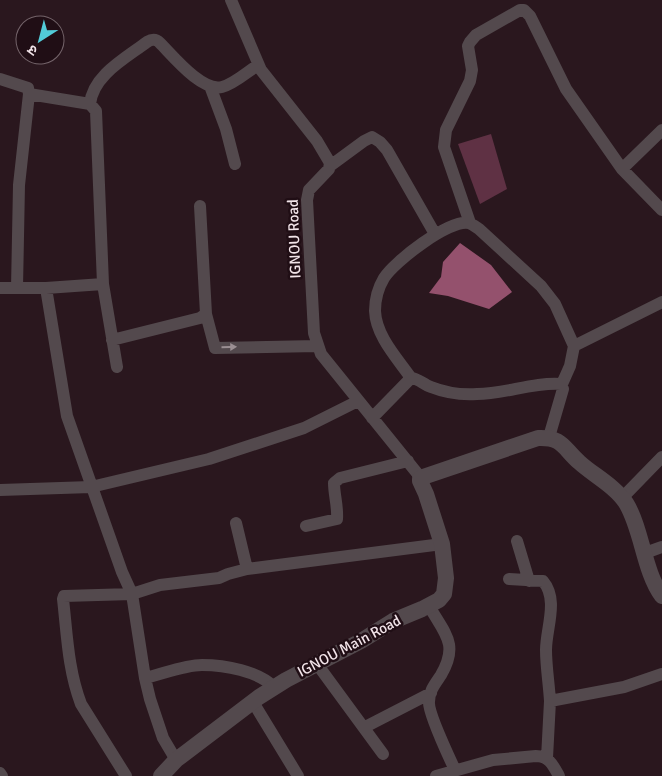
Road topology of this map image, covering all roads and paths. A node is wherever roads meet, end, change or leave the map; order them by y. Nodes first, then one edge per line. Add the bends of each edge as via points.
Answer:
1 (231, 0) edge
2 (258, 65) junction
3 (0, 79) edge
4 (210, 86) junction
5 (29, 94) junction
6 (90, 104) junction
7 (662, 130) edge
8 (236, 164) dead end
9 (330, 166) junction
10 (622, 169) junction
11 (200, 206) dead end
12 (662, 210) edge
13 (470, 223) junction
14 (435, 234) junction
15 (103, 284) junction
16 (0, 288) edge
17 (18, 288) junction
18 (46, 288) junction
19 (662, 302) edge
20 (206, 314) junction
21 (112, 340) junction
22 (317, 346) junction
23 (574, 346) junction
24 (117, 367) dead end
25 (411, 378) junction
26 (562, 384) junction
27 (358, 400) junction
28 (372, 418) junction
29 (549, 437) junction
30 (662, 457) edge
31 (408, 461) junction
32 (421, 478) junction
33 (91, 486) junction
34 (0, 490) edge
35 (622, 498) junction
36 (236, 523) dead end
37 (306, 526) dead end
38 (517, 541) dead end
39 (442, 544) junction
40 (662, 547) edge
41 (645, 553) junction
42 (247, 569) junction
43 (509, 579) dead end
44 (529, 581) junction
45 (132, 594) junction
46 (662, 596) edge
47 (429, 606) junction
48 (317, 664) junction
49 (662, 674) edge
50 (145, 678) junction
51 (274, 687) junction
52 (431, 693) junction
53 (550, 701) junction
54 (253, 702) junction
55 (364, 727) junction
56 (384, 754) dead end
57 (547, 758) junction
58 (176, 760) junction
59 (455, 770) junction
60 (0, 773) edge
61 (2, 776) edge
62 (126, 776) edge
63 (162, 776) edge
64 (298, 776) edge
65 (436, 776) edge
66 (559, 776) edge

1 - 2 street
2 - 4 street via 224,86
2 - 9 street via 322,148
3 - 5 street via 28,88
4 - 6 street via 191,74 157,40 152,40 102,77
4 - 8 street
5 - 6 street
5 - 17 street via 19,185
6 - 15 street via 96,115
7 - 10 street
9 - 14 street, IGNOU Road via 364,141 372,137 376,139 387,150
9 - 22 street, IGNOU Road via 309,190 307,200
10 - 12 street
10 - 13 street via 566,89 530,16 520,10 476,35 470,42 470,81 446,130 444,147
11 - 20 street
13 - 14 street
13 - 23 street via 548,294 564,320
14 - 25 street via 391,269 377,296 376,316 383,339
15 - 18 street
15 - 21 street
16 - 17 street
17 - 18 street
18 - 33 street via 66,416
19 - 23 street
20 - 21 street
20 -> 22 street via 215,348
21 - 24 street
22 - 27 street, IGNOU Road
23 - 26 street
25 - 26 street via 446,393 476,394
25 - 28 street
26 - 29 street
27 - 28 street, IGNOU Road
27 - 33 street via 304,428 220,456
28 - 31 street, IGNOU Road
29 - 32 street
29 - 35 street
30 - 35 street
31 - 32 street, IGNOU Road
31 - 37 street via 340,478 334,483 337,519
32 - 39 street, IGNOU Main Road
33 - 34 street
33 - 45 street
35 - 41 street via 630,510
36 - 42 street
38 - 44 street
39 - 42 street
39 - 47 street, IGNOU Main Road via 446,572 444,594
40 - 41 street
41 - 46 street
42 - 45 street via 218,578 160,585
43 - 44 street
44 - 53 street via 543,581 550,598 546,649
45 - 50 street
45 - 62 street via 63,598 77,694
47 - 48 street, IGNOU Main Road via 393,621
47 - 52 street via 451,651
48 - 51 street, IGNOU Main Road
48 - 55 street
49 - 53 street via 624,687
50 - 51 street via 201,665 259,675
50 - 58 street via 163,738
51 - 54 street, IGNOU Main Road
52 - 55 street
52 - 59 street via 429,708
53 - 57 street
54 - 58 street, IGNOU Main Road
54 - 64 street
55 - 56 street
57 - 59 street via 493,760
57 - 66 street
58 - 63 street, IGNOU Main Road
59 - 65 street
60 - 61 street

